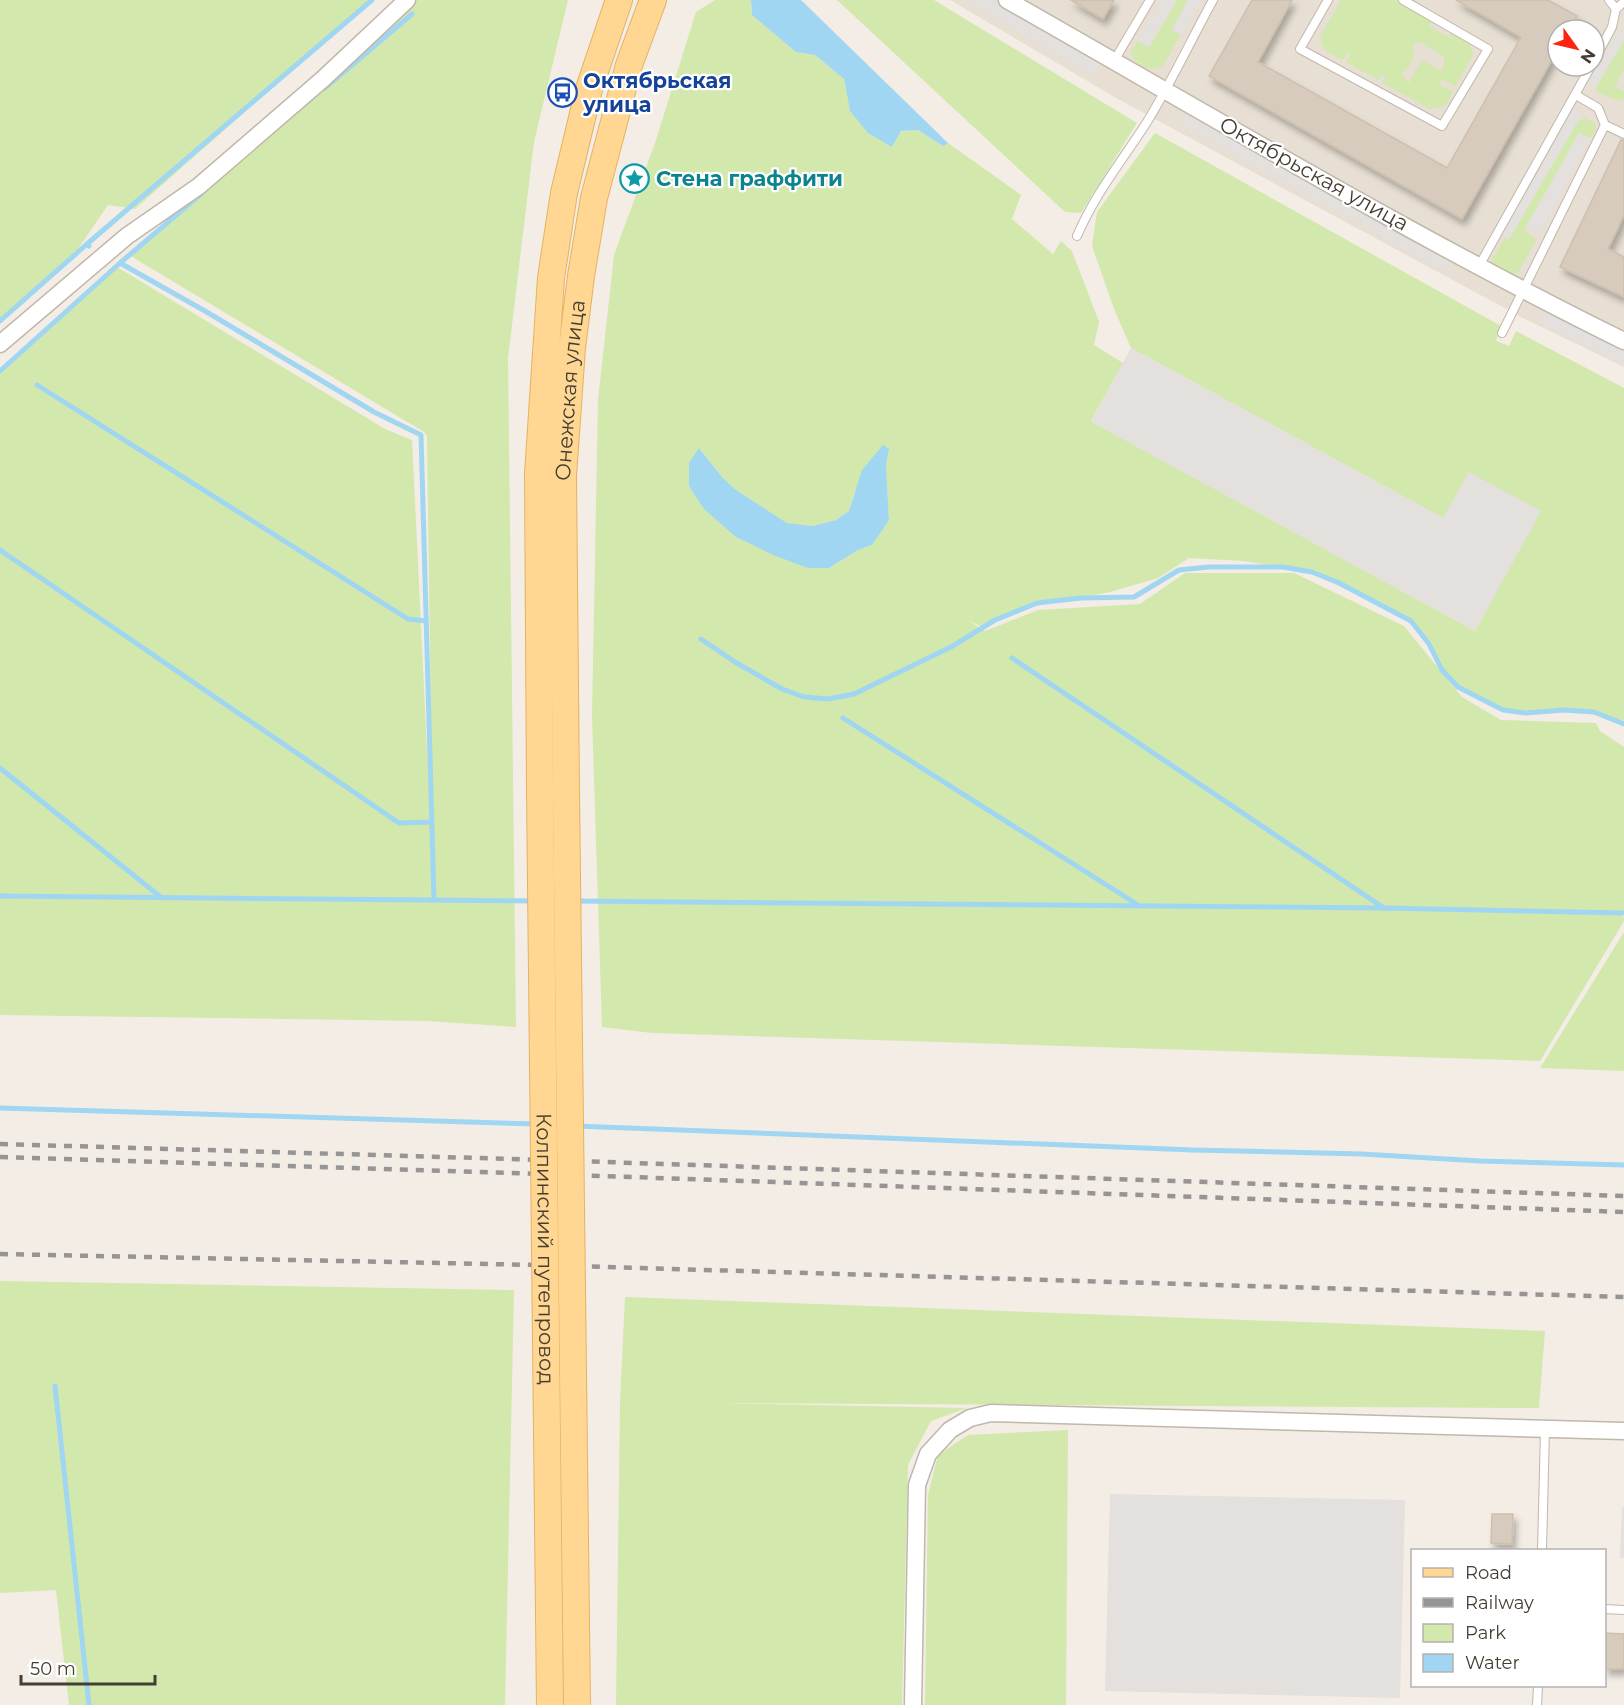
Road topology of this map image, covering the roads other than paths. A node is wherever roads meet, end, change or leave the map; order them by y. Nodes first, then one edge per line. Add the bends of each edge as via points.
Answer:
1 (407, 0) edge
2 (619, 0) edge
3 (653, 0) edge
4 (1007, 0) edge
5 (1150, 0) edge
6 (1213, 0) edge
7 (1328, 0) edge
8 (1403, 0) edge
9 (1609, 0) edge
10 (1624, 2) edge
11 (1616, 9) junction
12 (1606, 38) edge
13 (1114, 61) junction
14 (1585, 78) edge
15 (1164, 91) junction
16 (1576, 95) junction
17 (1605, 125) junction
18 (1624, 134) edge
19 (1077, 236) dead end
20 (1479, 266) junction
21 (1522, 291) junction
22 (1502, 333) dead end
23 (1624, 341) edge
24 (0, 344) edge
25 (540, 791) joint
26 (566, 792) joint
27 (1545, 1429) junction
28 (1624, 1431) edge
29 (1542, 1549) edge
30 (1606, 1609) edge
31 (1624, 1610) edge
32 (1538, 1687) edge
33 (550, 1705) edge
34 (577, 1705) edge
35 (913, 1705) edge
36 (1537, 1705) edge

1 - 24 street via 199,186 127,236
2 - 25 main road, Онежская улица via 589,89 564,193 551,278 538,474
3 - 26 main road, Онежская улица via 629,65 594,198 572,348 563,476
4 - 13 street, Октябрьская улица
5 - 13 lane
6 - 15 lane
7 - 8 lane via 1300,49 1442,126 1488,49
9 - 11 lane
10 - 11 lane
11 - 12 lane
13 - 15 street, Октябрьская улица
14 - 16 lane
15 - 19 lane via 1111,173
15 - 20 street, Октябрьская улица
16 - 17 lane via 1598,108
16 - 20 lane
17 - 18 lane
17 - 21 lane
20 - 21 street, Октябрьская улица
21 - 22 lane
21 - 23 street, Октябрьская улица
25 - 33 main road, Колпинский путепровод, bridge
26 - 34 main road, Колпинский путепровод, bridge
27 - 28 street
27 - 29 lane
27 - 35 street via 991,1413 970,1418 950,1430 928,1454 917,1485
30 - 31 lane
32 - 36 lane

